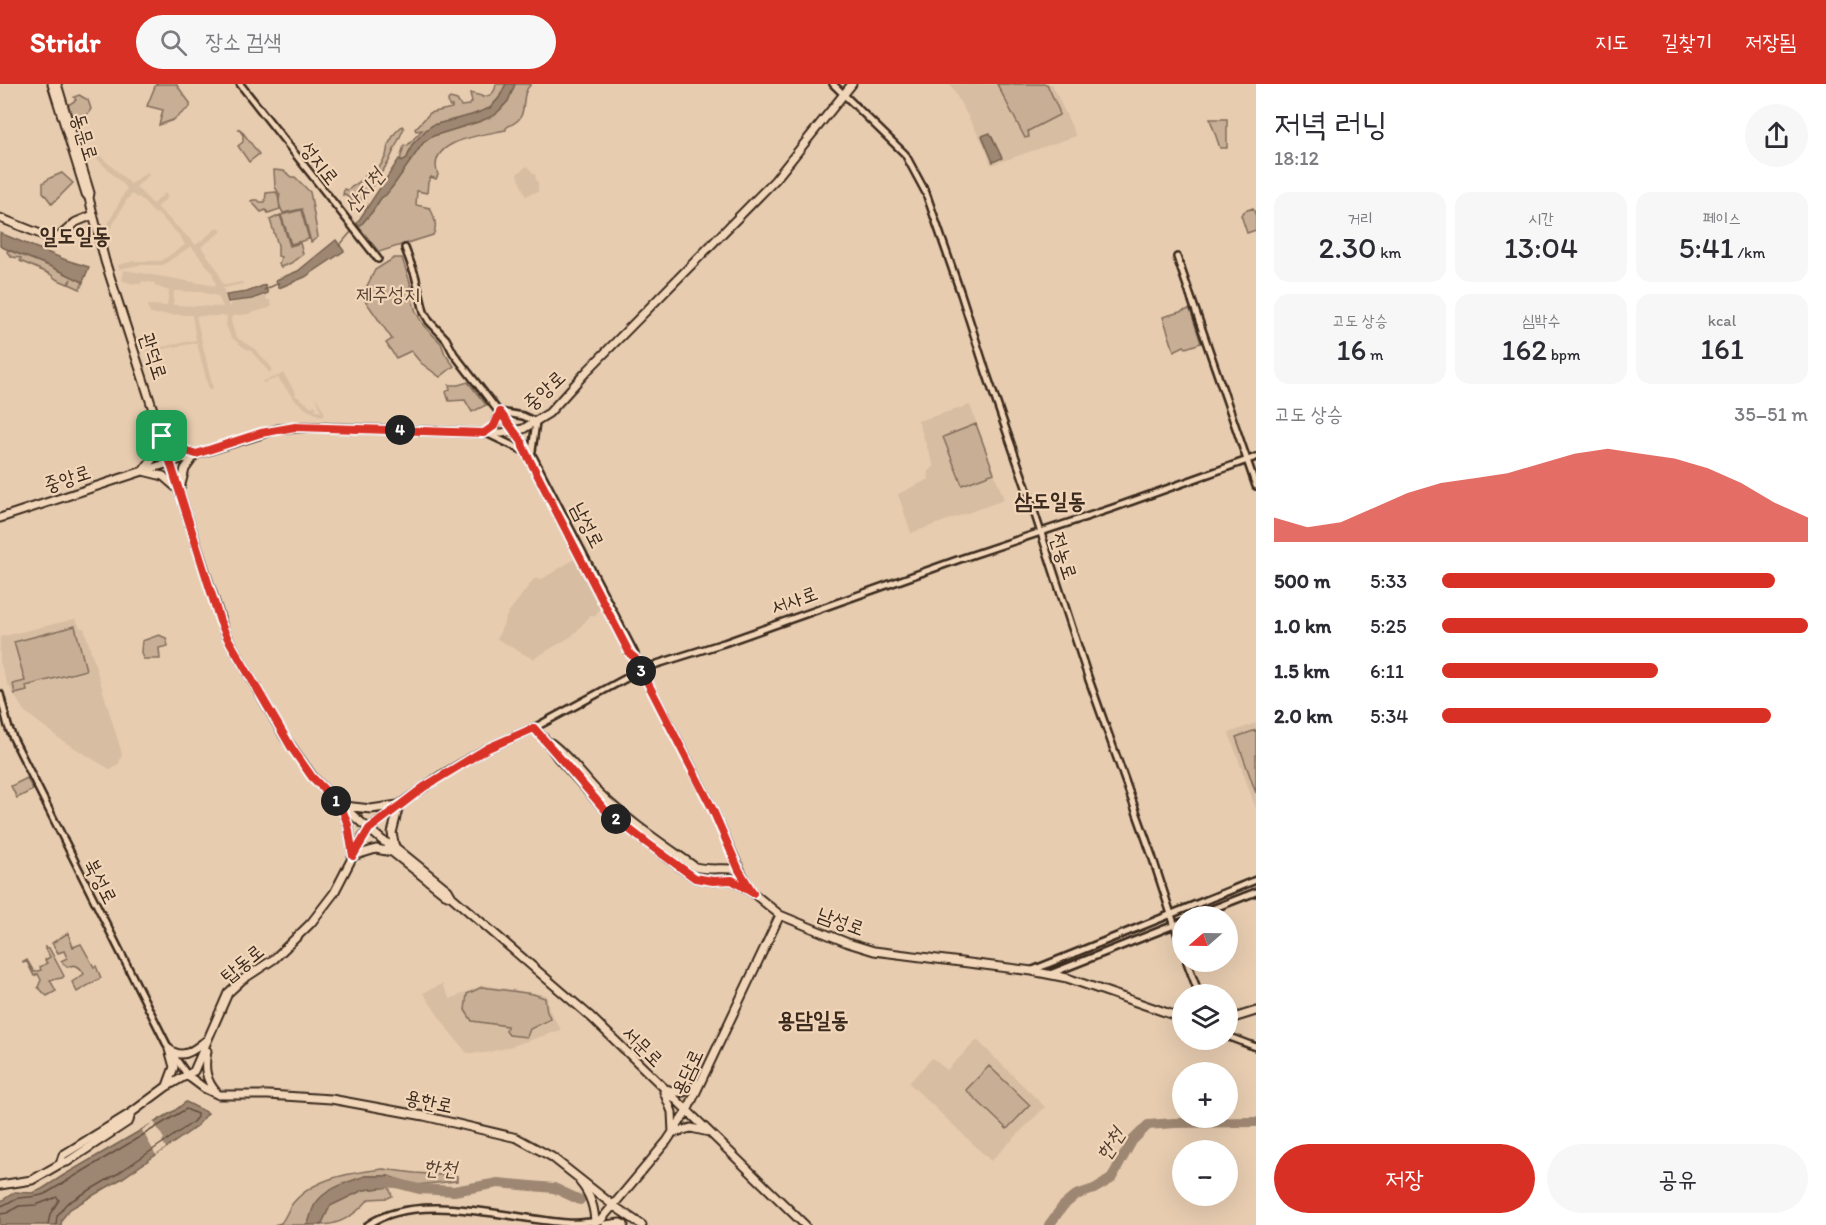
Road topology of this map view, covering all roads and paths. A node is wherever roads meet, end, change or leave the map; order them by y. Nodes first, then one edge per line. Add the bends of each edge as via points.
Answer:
1 (52, 84) edge
2 (57, 84) edge
3 (240, 84) edge
4 (833, 84) edge
5 (852, 84) edge
6 (843, 95) junction
7 (89, 198) junction
8 (93, 215) junction
9 (0, 218) edge
10 (405, 248) dead end
11 (1177, 257) dead end
12 (378, 260) dead end
13 (118, 301) joint
14 (500, 412) junction
15 (536, 422) junction
16 (514, 431) junction
17 (484, 433) junction
18 (162, 436) junction
19 (522, 442) junction
20 (526, 452) junction
21 (196, 454) junction
22 (534, 457) junction
23 (1256, 457) edge
24 (1247, 460) junction
25 (171, 462) junction
26 (143, 471) junction
27 (1256, 486) edge
28 (180, 490) junction
29 (0, 518) edge
30 (1040, 531) junction
31 (635, 658) junction
32 (641, 671) junction
33 (0, 694) edge
34 (534, 728) junction
35 (544, 738) junction
36 (399, 804) junction
37 (341, 806) junction
38 (369, 829) junction
39 (392, 848) junction
40 (353, 856) junction
41 (739, 870) junction
42 (1256, 880) edge
43 (1256, 892) edge
44 (753, 893) junction
45 (1220, 906) edge
46 (780, 915) junction
47 (1170, 915) junction
48 (1172, 920) edge
49 (1172, 926) edge
50 (1032, 971) junction
51 (1050, 974) junction
52 (1256, 1011) edge
53 (1172, 1015) edge
54 (1238, 1017) edge
55 (209, 1039) junction
56 (1238, 1040) edge
57 (1256, 1047) edge
58 (169, 1049) junction
59 (188, 1076) junction
60 (701, 1081) junction
61 (166, 1087) junction
62 (662, 1087) junction
63 (219, 1095) junction
64 (687, 1111) junction
65 (673, 1133) junction
66 (711, 1133) junction
67 (570, 1172) junction
68 (0, 1185) edge
69 (614, 1206) junction
70 (599, 1223) edge
71 (570, 1224) edge
72 (368, 1225) edge
73 (624, 1225) edge
74 (642, 1225) edge
75 (805, 1225) edge

1 - 7 main road, 동문로
2 - 7 main road, 동문로
3 - 12 street, 성지로
4 - 6 street, 전농로
5 - 6 main road, 중앙로
6 - 15 main road, 중앙로 via 775,180
6 - 30 street, 전농로 via 905,154 926,193
7 - 8 main road, 동문로
8 - 9 main road via 54,239
8 - 13 main road, 동문로
10 - 14 street, 남성로 via 427,317
11 - 24 street
13 - 18 main road, 관덕로
14 - 15 street
14 - 16 street, 남성로
14 - 17 street via 494,426
15 - 16 main road, 중앙로
15 - 22 street
16 - 17 main road, 중앙로
16 - 19 street, 남성로
17 - 20 street
17 - 21 main road, 중앙로 via 295,427 261,433
18 - 21 main road via 178,448
18 - 25 main road, 관덕로
18 - 26 main road via 156,454
19 - 20 street, 남성로
19 - 22 street, 남성로
20 - 31 street, 남성로
21 - 25 main road, 중앙로
21 - 28 main road via 185,469
22 - 31 street, 남성로
23 - 24 street, 서사로
24 - 27 street
24 - 30 street, 서사로
25 - 26 main road, 중앙로
25 - 28 main road, 관덕로
26 - 28 main road via 163,476
26 - 29 main road, 중앙로
28 - 37 main road, 관덕로 via 225,633 291,747 312,777
30 - 32 street, 서사로
30 - 47 street, 전농로
31 - 32 street, 남성로
32 - 34 street, 서사로
32 - 41 street, 남성로 via 712,808
33 - 58 street, 북성로 via 10,731
34 - 35 street
34 - 36 main road, 서사로 via 480,753
35 - 41 main road via 564,753 619,811 695,867
35 - 44 main road via 606,811 681,868 695,878 732,880
36 - 37 main road via 370,809
36 - 38 main road, 서사로
36 - 39 main road
37 - 38 main road, 관덕로
37 - 40 main road
38 - 39 main road, 서문로
38 - 40 main road, 탑동로
39 - 40 main road
39 - 62 main road, 서문로 via 591,1017
40 - 55 main road, 탑동로 via 334,893 304,932 228,993
41 - 44 street, 남성로
42 - 47 street
43 - 45 street
44 - 46 main road, 남성로
46 - 50 main road, 남성로 via 874,951
46 - 60 main road, 용담로
47 - 48 street, 전농로
47 - 50 street
49 - 51 street
50 - 51 main road, 남성로
51 - 53 main road, 남성로
52 - 54 main road
55 - 58 main road via 188,1054
55 - 59 main road, 탑동로
55 - 63 main road via 206,1075
56 - 57 street
58 - 59 street, 북성로
58 - 61 main road via 174,1067
59 - 61 main road
59 - 63 main road
60 - 62 main road via 682,1093
60 - 64 main road, 용담로
61 - 68 main road via 131,1113 129,1121 79,1155 32,1179
62 - 64 main road, 서문로
62 - 65 main road via 670,1106
63 - 67 main road, 용한로 via 331,1099 424,1116 517,1138
64 - 65 main road, 용담로
64 - 66 main road, 서문로
65 - 66 main road via 695,1128
65 - 69 main road, 용담로
66 - 75 main road, 서문로
67 - 69 main road, 용한로
67 - 70 main road via 589,1195
69 - 70 main road, 용담로
69 - 74 main road, 용한로
70 - 71 street
70 - 73 main road
71 - 72 street via 433,1207 409,1209

